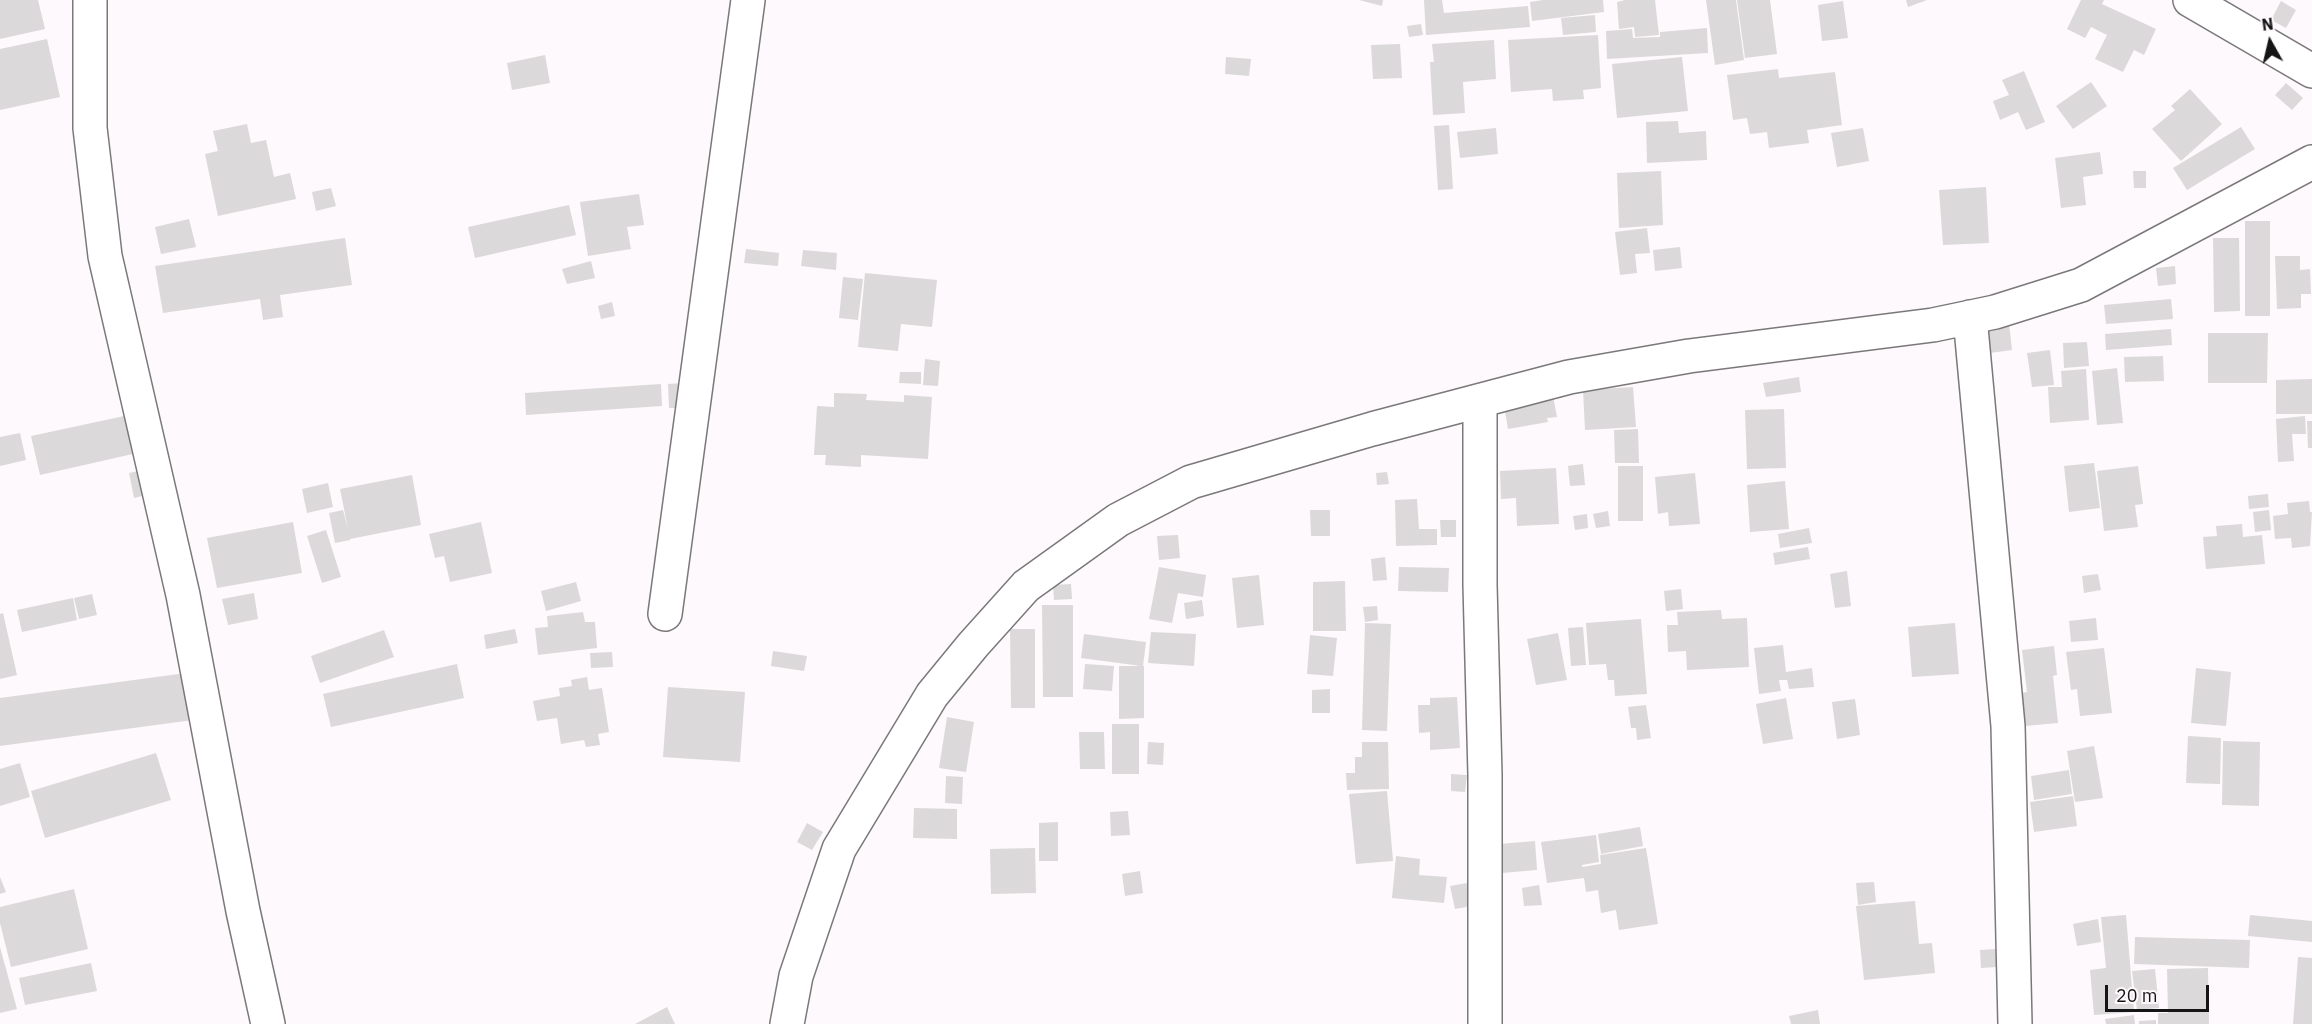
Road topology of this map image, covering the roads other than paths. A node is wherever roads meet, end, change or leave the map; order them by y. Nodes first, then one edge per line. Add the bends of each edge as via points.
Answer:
1 (90, 0) edge
2 (748, 0) edge
3 (2190, 0) edge
4 (2312, 71) edge
5 (2312, 162) edge
6 (1970, 317) junction
7 (1480, 401) junction
8 (665, 614) dead end
9 (268, 1024) edge
10 (787, 1024) edge
11 (1485, 1024) edge
12 (2015, 1024) edge

1 - 9 street via 90,128 105,256 183,595
2 - 8 street
3 - 4 street
5 - 6 street via 2080,285
6 - 7 street via 1689,356 1569,378
6 - 12 street via 2008,726
7 - 10 street via 1191,482 1118,520 1026,586 932,695 840,849 796,976
7 - 11 street

